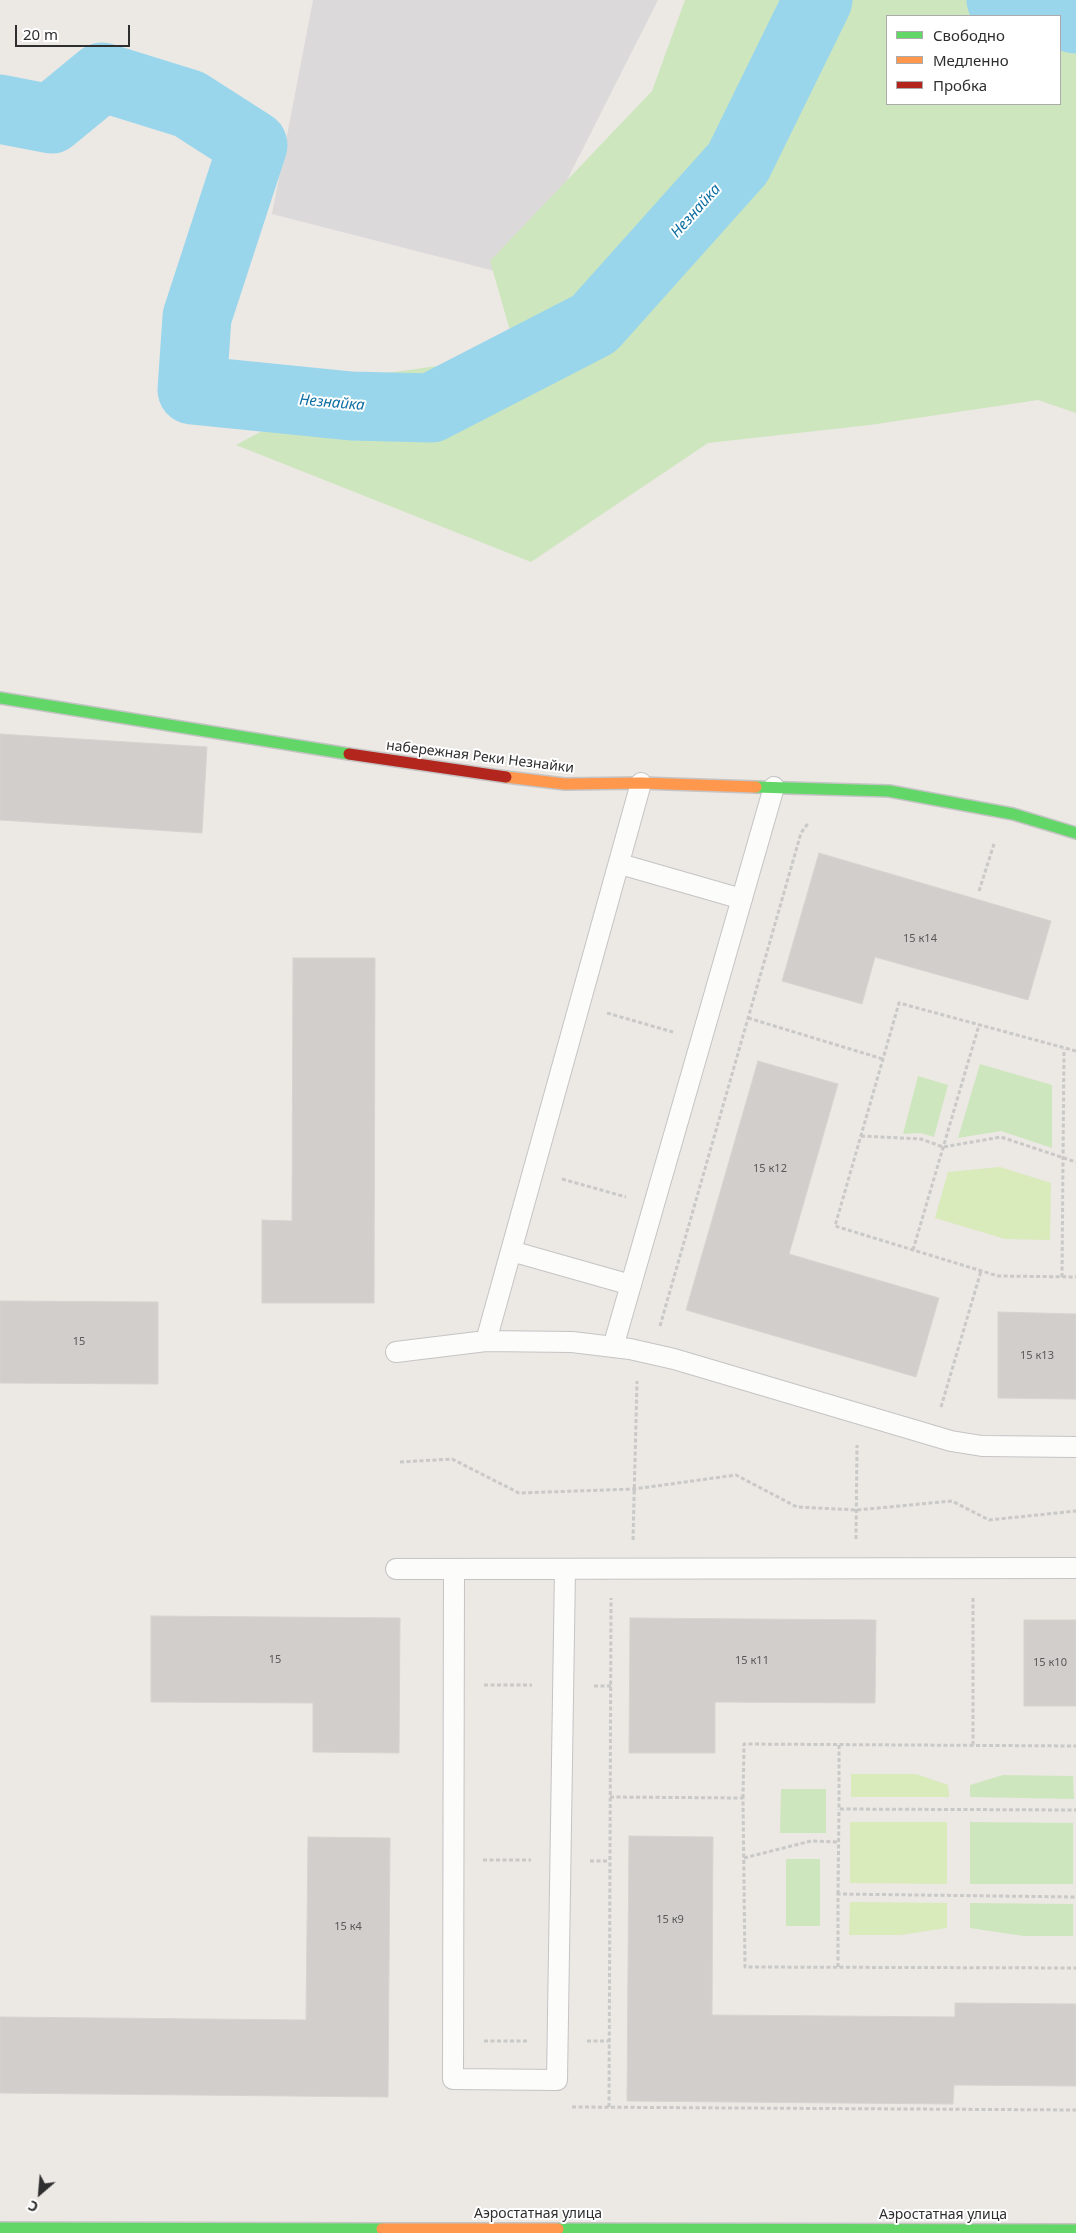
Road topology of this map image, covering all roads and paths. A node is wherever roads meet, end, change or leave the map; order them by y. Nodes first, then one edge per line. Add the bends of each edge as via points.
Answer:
1 (0, 698) edge
2 (641, 783) junction
3 (774, 787) junction
4 (818, 822) dead end
5 (1076, 833) edge
6 (995, 841) dead end
7 (620, 864) junction
8 (979, 891) dead end
9 (742, 899) junction
10 (580, 1005) junction
11 (748, 1018) junction
12 (979, 1025) junction
13 (701, 1040) junction
14 (1064, 1048) junction
15 (1076, 1050) edge
16 (738, 1051) junction
17 (882, 1059) junction
18 (861, 1136) junction
19 (943, 1147) junction
20 (1063, 1157) junction
21 (1076, 1162) edge
22 (534, 1170) junction
23 (654, 1205) junction
24 (691, 1216) junction
25 (913, 1250) junction
26 (510, 1251) junction
27 (982, 1271) junction
28 (1062, 1277) junction
29 (1076, 1277) edge
30 (631, 1284) junction
31 (659, 1329) dead end
32 (486, 1341) junction
33 (613, 1346) junction
34 (638, 1351) junction
35 (396, 1352) dead end
36 (940, 1411) dead end
37 (858, 1414) junction
38 (1076, 1447) edge
39 (400, 1462) dead end
40 (634, 1489) junction
41 (857, 1510) junction
42 (1076, 1511) edge
43 (856, 1568) junction
44 (1076, 1568) edge
45 (396, 1569) dead end
46 (454, 1569) junction
47 (565, 1569) junction
48 (633, 1569) junction
49 (964, 1596) dead end
50 (454, 1684) junction
51 (563, 1685) junction
52 (610, 1686) junction
53 (839, 1745) junction
54 (973, 1745) junction
55 (1076, 1746) edge
56 (610, 1797) junction
57 (743, 1798) junction
58 (840, 1809) junction
59 (1076, 1810) edge
60 (839, 1842) junction
61 (744, 1858) junction
62 (453, 1860) junction
63 (560, 1861) junction
64 (610, 1861) junction
65 (838, 1894) junction
66 (1076, 1897) edge
67 (838, 1967) junction
68 (1076, 1968) edge
69 (558, 2041) junction
70 (608, 2041) junction
71 (453, 2042) junction
72 (570, 2107) dead end
73 (609, 2107) junction
74 (1076, 2110) edge
75 (0, 2228) edge
76 (1076, 2230) edge
77 (448, 2231) edge

1 - 2 street, набережная Реки Незнайки via 454,771 565,784
2 - 3 street, набережная Реки Незнайки
2 - 7 lane
3 - 5 street, набережная Реки Незнайки via 889,791 1014,814
3 - 9 lane
4 - 11 path via 810,822 802,833
6 - 8 path
7 - 9 lane
7 - 10 lane
9 - 13 lane
10 - 13 path
10 - 22 lane
11 - 16 path
11 - 17 path
12 - 14 path
12 - 17 path via 899,1003
12 - 19 path
13 - 16 path
13 - 23 lane
14 - 15 path
14 - 20 path
16 - 24 path
17 - 18 path
18 - 19 path via 921,1139
18 - 25 path via 835,1226
19 - 20 path via 1000,1137
19 - 25 path
20 - 21 path
20 - 28 path
22 - 23 path
22 - 26 lane
23 - 24 path
23 - 30 lane
24 - 31 path
25 - 27 path
26 - 30 lane
26 - 32 lane
27 - 28 path via 998,1276
27 - 36 path
28 - 29 path
30 - 33 lane
32 - 33 lane
32 - 35 lane
33 - 34 lane
34 - 37 lane
34 - 40 path
37 - 38 lane via 952,1442 982,1446
37 - 41 path
39 - 40 path via 452,1459 519,1493
40 - 41 path via 736,1475 797,1507
40 - 48 path
41 - 42 path via 952,1500 989,1520
41 - 43 path
43 - 44 lane
43 - 48 lane
45 - 46 lane
46 - 47 lane
46 - 50 lane
47 - 48 lane
47 - 51 lane
48 - 52 path via 633,1593 611,1593
49 - 54 path via 973,1596
50 - 51 path
50 - 62 lane
51 - 52 path
51 - 63 lane
52 - 56 path
53 - 54 path
53 - 57 path via 744,1744
53 - 58 path
54 - 55 path
56 - 57 path
56 - 64 path
57 - 61 path
58 - 59 path
58 - 60 path
60 - 61 path via 811,1841
60 - 65 path
61 - 67 path via 745,1967
62 - 63 path
62 - 71 lane
63 - 64 path
63 - 69 lane
64 - 70 path
65 - 66 path
65 - 67 path
67 - 68 path
69 - 70 path
69 - 71 path
69 - 71 lane via 557,2080 453,2079
70 - 73 path
72 - 73 path
73 - 74 path
75 - 77 street, Аэростатная улица
76 - 77 street, Аэростатная улица

